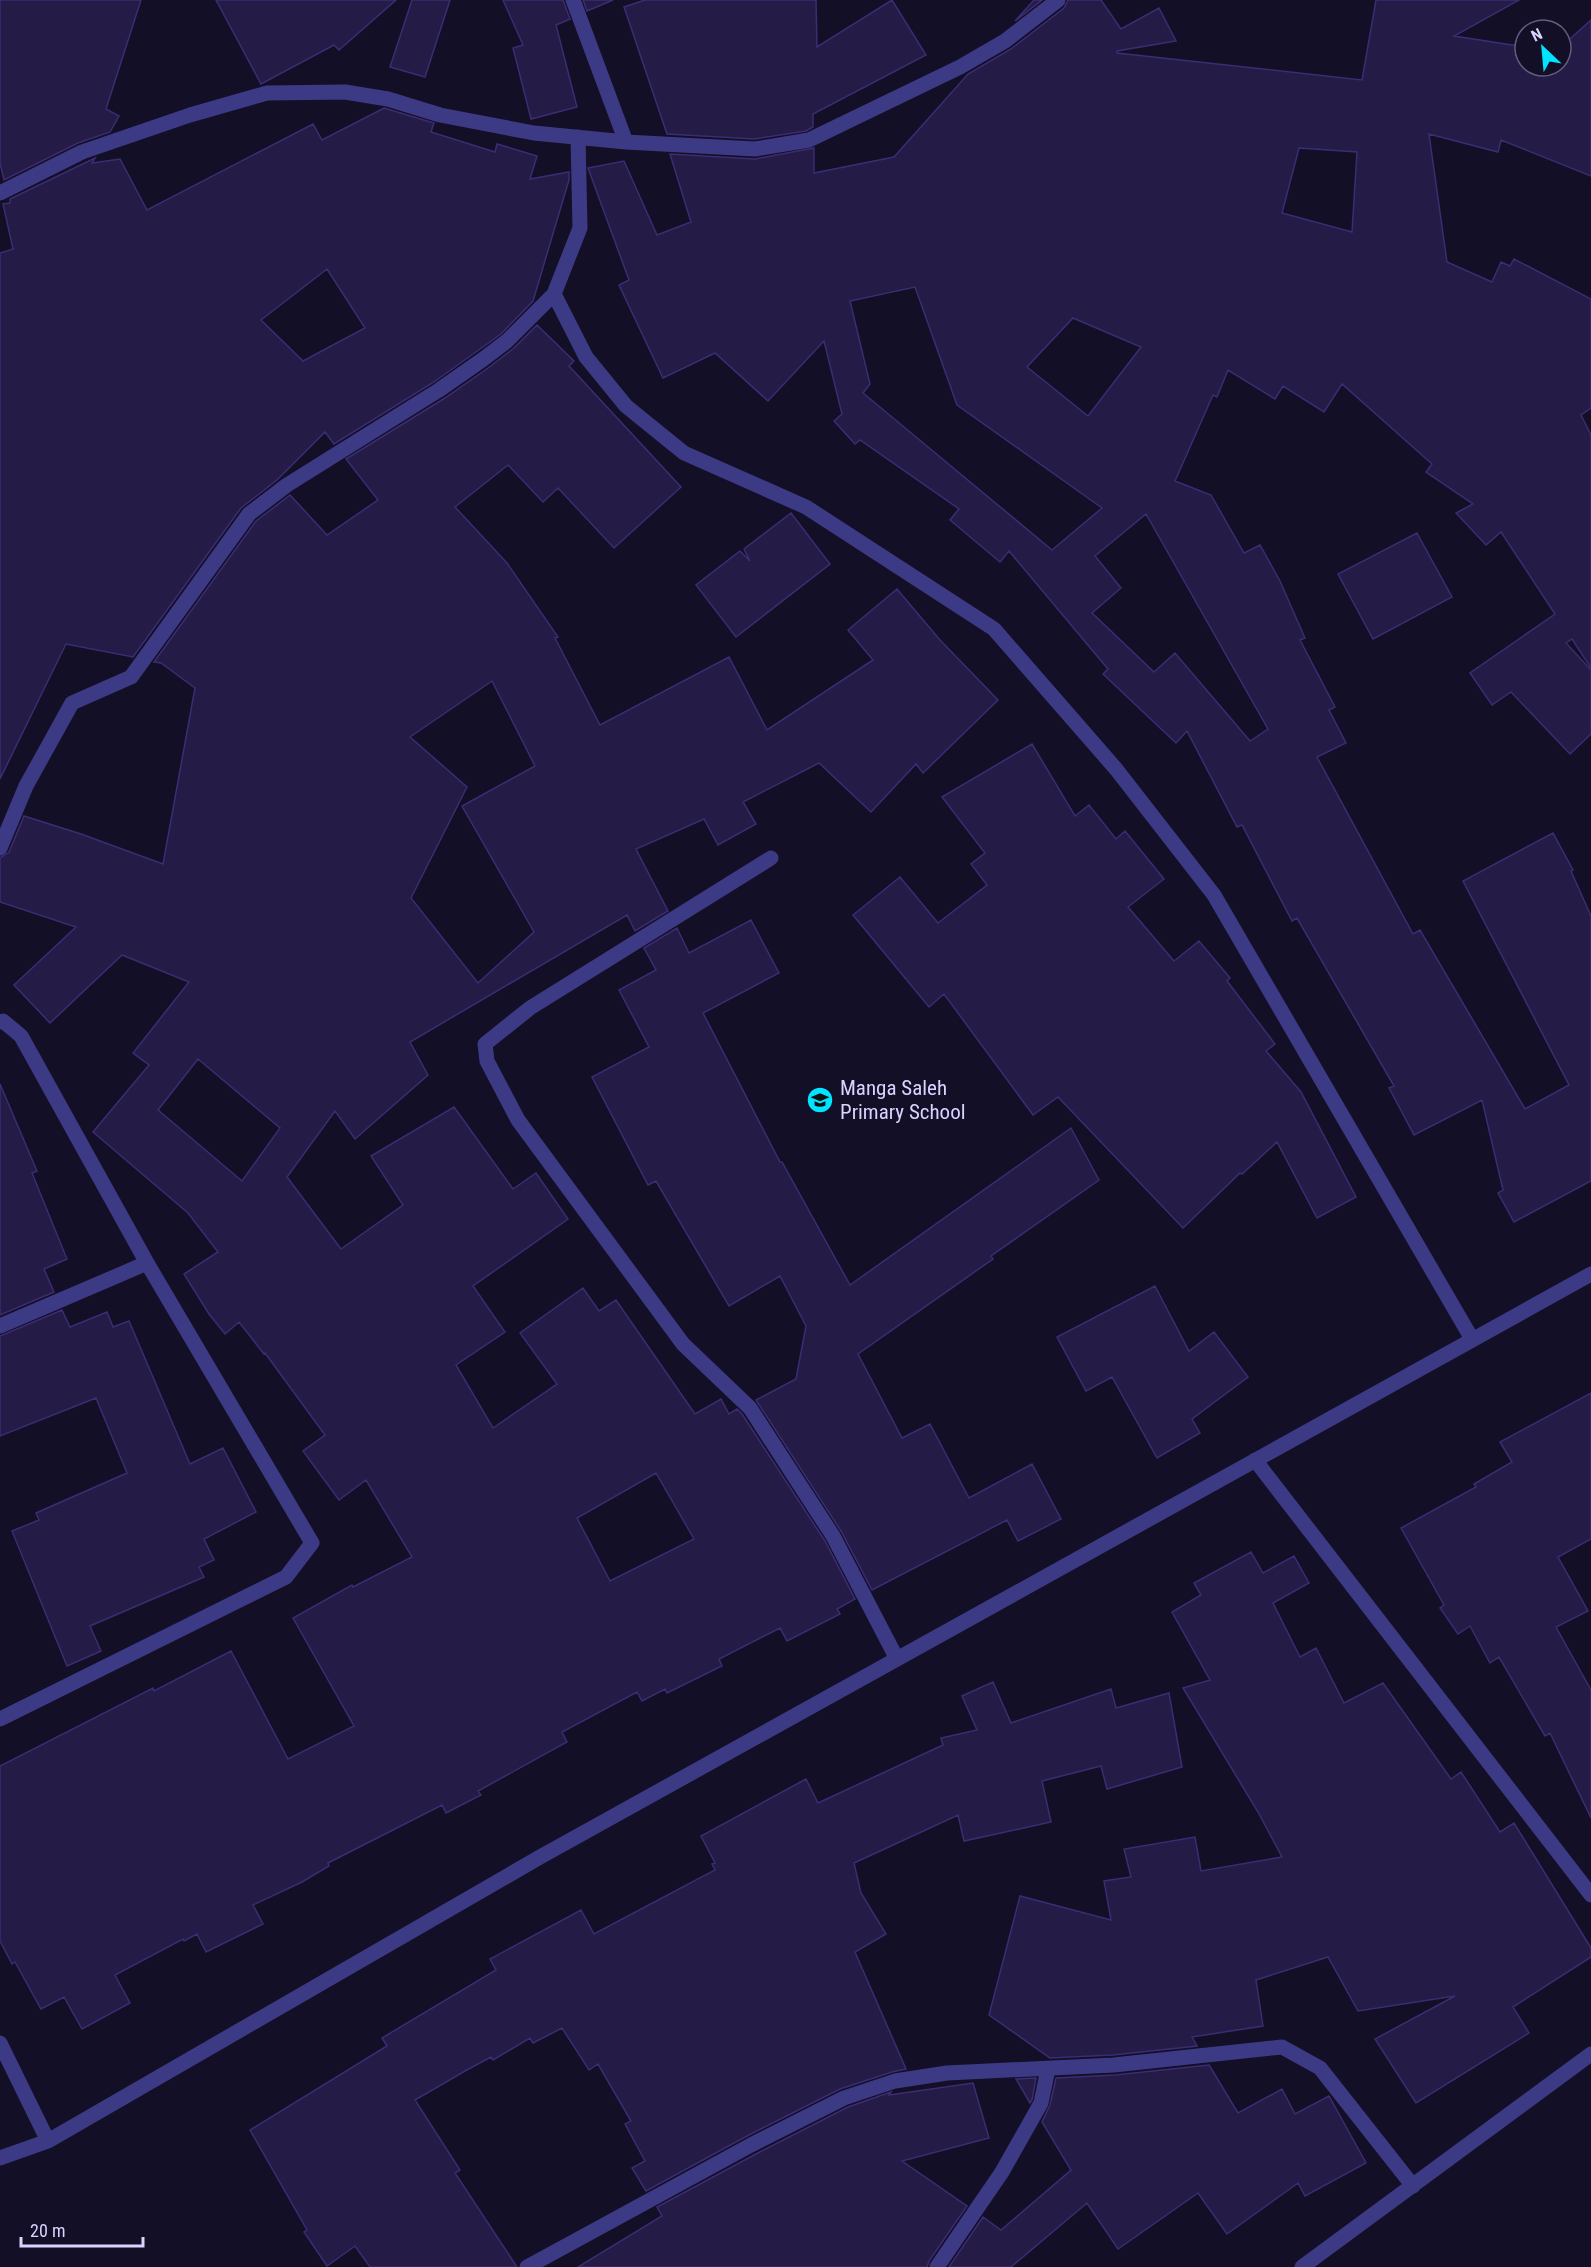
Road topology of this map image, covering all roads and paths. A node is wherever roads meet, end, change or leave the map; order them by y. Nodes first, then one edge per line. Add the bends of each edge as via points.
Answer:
1 (573, 0) edge
2 (1058, 0) edge
3 (578, 136) junction
4 (626, 142) junction
5 (0, 193) edge
6 (554, 294) junction
7 (0, 848) edge
8 (771, 858) dead end
9 (0, 1022) edge
10 (147, 1263) junction
11 (1591, 1274) edge
12 (0, 1326) edge
13 (1472, 1339) junction
14 (1255, 1460) junction
15 (897, 1659) junction
16 (0, 1719) edge
17 (1591, 1895) edge
18 (0, 2043) edge
19 (1591, 2054) edge
20 (1048, 2069) junction
21 (48, 2141) junction
22 (0, 2158) edge
23 (1413, 2186) junction
24 (527, 2267) edge
25 (937, 2267) edge
26 (1302, 2267) edge

1 - 4 street
2 - 4 street via 1005,41 960,68 809,140 755,149
3 - 4 street
3 - 5 street via 534,134 345,92 267,93 82,152
3 - 6 street via 580,228
6 - 7 street via 482,360 287,485 249,514 131,677 72,703 26,786
6 - 13 street via 586,357 627,406 684,453 806,507 994,629 1116,769 1214,895
8 - 15 street via 530,1008 485,1044 486,1061 518,1120 683,1344 750,1408 833,1536
9 - 10 street via 21,1036
10 - 12 street
10 - 16 street via 312,1543 286,1577
11 - 13 street
13 - 14 street
14 - 15 street
14 - 17 street
15 - 21 street via 540,1857
18 - 21 street
19 - 23 street
20 - 23 street via 1282,2047 1320,2068
20 - 24 street via 947,2073 895,2081 844,2098
20 - 25 street via 1041,2103 1002,2172
21 - 22 street
23 - 26 street

